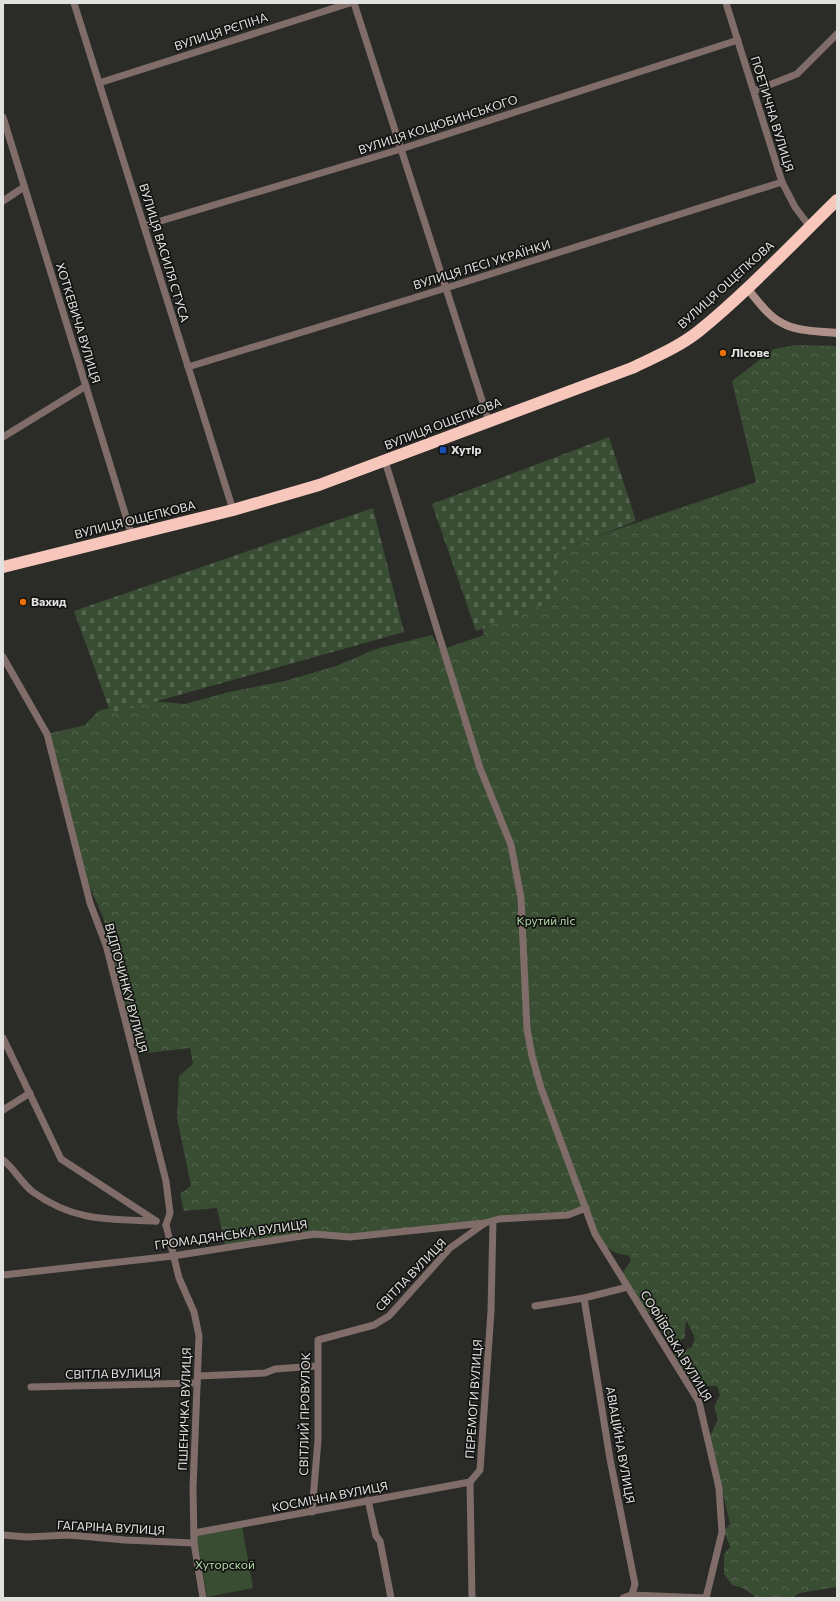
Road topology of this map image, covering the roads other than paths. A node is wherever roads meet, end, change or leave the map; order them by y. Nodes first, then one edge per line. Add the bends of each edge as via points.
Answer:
1 (74, 3) edge
2 (350, 3) edge
3 (354, 3) edge
4 (726, 3) edge
5 (837, 34) edge
6 (738, 40) junction
7 (99, 83) junction
8 (754, 91) junction
9 (3, 117) edge
10 (401, 149) junction
11 (782, 182) junction
12 (24, 187) junction
13 (837, 200) edge
14 (3, 201) edge
15 (144, 226) junction
16 (810, 227) junction
17 (446, 288) junction
18 (747, 288) junction
19 (837, 333) edge
20 (188, 367) junction
21 (86, 386) junction
22 (489, 422) junction
23 (3, 437) edge
24 (385, 461) junction
25 (233, 510) junction
26 (132, 536) junction
27 (3, 567) edge
28 (3, 657) edge
29 (3, 1038) edge
30 (30, 1093) junction
31 (3, 1110) edge
32 (3, 1160) edge
33 (586, 1208) junction
34 (156, 1221) junction
35 (493, 1221) junction
36 (485, 1223) junction
37 (166, 1225) junction
38 (173, 1256) junction
39 (3, 1275) edge
40 (628, 1287) junction
41 (584, 1298) junction
42 (535, 1306) dead end
43 (318, 1340) joint
44 (317, 1366) junction
45 (198, 1379) junction
46 (31, 1387) dead end
47 (470, 1482) junction
48 (368, 1500) junction
49 (312, 1512) junction
50 (194, 1533) junction
51 (3, 1535) edge
52 (194, 1543) junction
53 (631, 1597) edge
54 (202, 1598) edge
55 (391, 1598) edge
56 (472, 1598) edge
57 (623, 1598) edge
58 (706, 1598) edge

1 - 7 street, ВУЛИЦЯ ВАСИЛЯ СТУСА
2 - 7 street, ВУЛИЦЯ РЄПІНА
3 - 10 street
4 - 6 street, ПОЕТИЧНА ВУЛИЦЯ
5 - 8 street via 797,74
6 - 8 street, ПОЕТИЧНА ВУЛИЦЯ
6 - 10 street, ВУЛИЦЯ КОЦЮБИНСЬКОГО
7 - 15 street, ВУЛИЦЯ ВАСИЛЯ СТУСА
8 - 11 street, ПОЕТИЧНА ВУЛИЦЯ
9 - 12 street, ХОТКЕВИЧА ВУЛИЦЯ
10 - 15 street, ВУЛИЦЯ КОЦЮБИНСЬКОГО
10 - 17 street
11 - 16 street, ПОЕТИЧНА ВУЛИЦЯ via 795,207
11 - 17 street, ВУЛИЦЯ ЛЕСІ УКРАЇНКИ
12 - 14 street
12 - 21 street, ХОТКЕВИЧА ВУЛИЦЯ
13 - 16 highway, ВУЛИЦЯ ОЩЕПКОВА
15 - 20 street, ВУЛИЦЯ ВАСИЛЯ СТУСА
16 - 18 highway, ВУЛИЦЯ ОЩЕПКОВА
17 - 20 street, ВУЛИЦЯ ЛЕСІ УКРАЇНКИ
17 - 22 street
18 - 19 street via 764,308 782,323 806,331
18 - 22 highway, ВУЛИЦЯ ОЩЕПКОВА via 699,331 677,346 632,368
20 - 25 street, ВУЛИЦЯ ВАСИЛЯ СТУСА
21 - 23 street
21 - 26 street, ХОТКЕВИЧА ВУЛИЦЯ
22 - 24 highway, ВУЛИЦЯ ОЩЕПКОВА
24 - 25 highway, ВУЛИЦЯ ОЩЕПКОВА via 320,485
24 - 33 street, СОФІЇВСЬКА ВУЛИЦЯ via 480,768 511,845 521,898 527,1029 532,1056 541,1088
25 - 26 highway, ВУЛИЦЯ ОЩЕПКОВА
26 - 27 highway, ВУЛИЦЯ ОЩЕПКОВА
28 - 37 street, ВІДПОЧИНКУ ВУЛИЦЯ via 47,734 90,903 106,945 166,1181 170,1213
29 - 30 street
30 - 31 street
30 - 34 street via 61,1159
32 - 34 street via 31,1191 71,1212 98,1219
33 - 35 street, СВІТЛА ВУЛИЦЯ via 568,1215
33 - 40 street, СОФІЇВСЬКА ВУЛИЦЯ via 595,1234
34 - 37 street
35 - 36 street, СВІТЛА ВУЛИЦЯ
35 - 47 street, ПЕРЕМОГИ ВУЛИЦЯ via 491,1311 480,1470
36 - 38 street, ГРОМАДЯНСЬКА ВУЛИЦЯ via 350,1237 314,1234
36 - 43 street, СВІТЛА ВУЛИЦЯ via 450,1248 389,1316 374,1325
37 - 38 street, ПШЕНИЧКА ВУЛИЦЯ
38 - 39 street, ГРОМАДЯНСЬКА ВУЛИЦЯ
38 - 45 street, ПШЕНИЧКА ВУЛИЦЯ via 179,1278 194,1312 199,1336
40 - 41 street
40 - 58 street, СОФІЇВСЬКА ВУЛИЦЯ via 700,1402 720,1488 722,1532
41 - 42 street
41 - 53 street, АВІАЦІЙНА ВУЛИЦЯ via 610,1458 635,1584
43 - 44 street, СВІТЛИЙ ПРОВУЛОК
44 - 45 street, СВІТЛА ВУЛИЦЯ
44 - 49 street, СВІТЛИЙ ПРОВУЛОК via 318,1440
45 - 46 street, СВІТЛА ВУЛИЦЯ
45 - 50 street, ПШЕНИЧКА ВУЛИЦЯ
47 - 48 street, КОСМІЧНА ВУЛИЦЯ
47 - 56 street
48 - 49 street, КОСМІЧНА ВУЛИЦЯ
48 - 55 street via 376,1536 380,1541
49 - 50 street, КОСМІЧНА ВУЛИЦЯ
50 - 52 street, ПШЕНИЧКА ВУЛИЦЯ
51 - 52 street, ГАГАРІНА ВУЛИЦЯ via 27,1537 69,1534
52 - 54 street, ПШЕНИЧКА ВУЛИЦЯ
53 - 57 street
53 - 58 street

